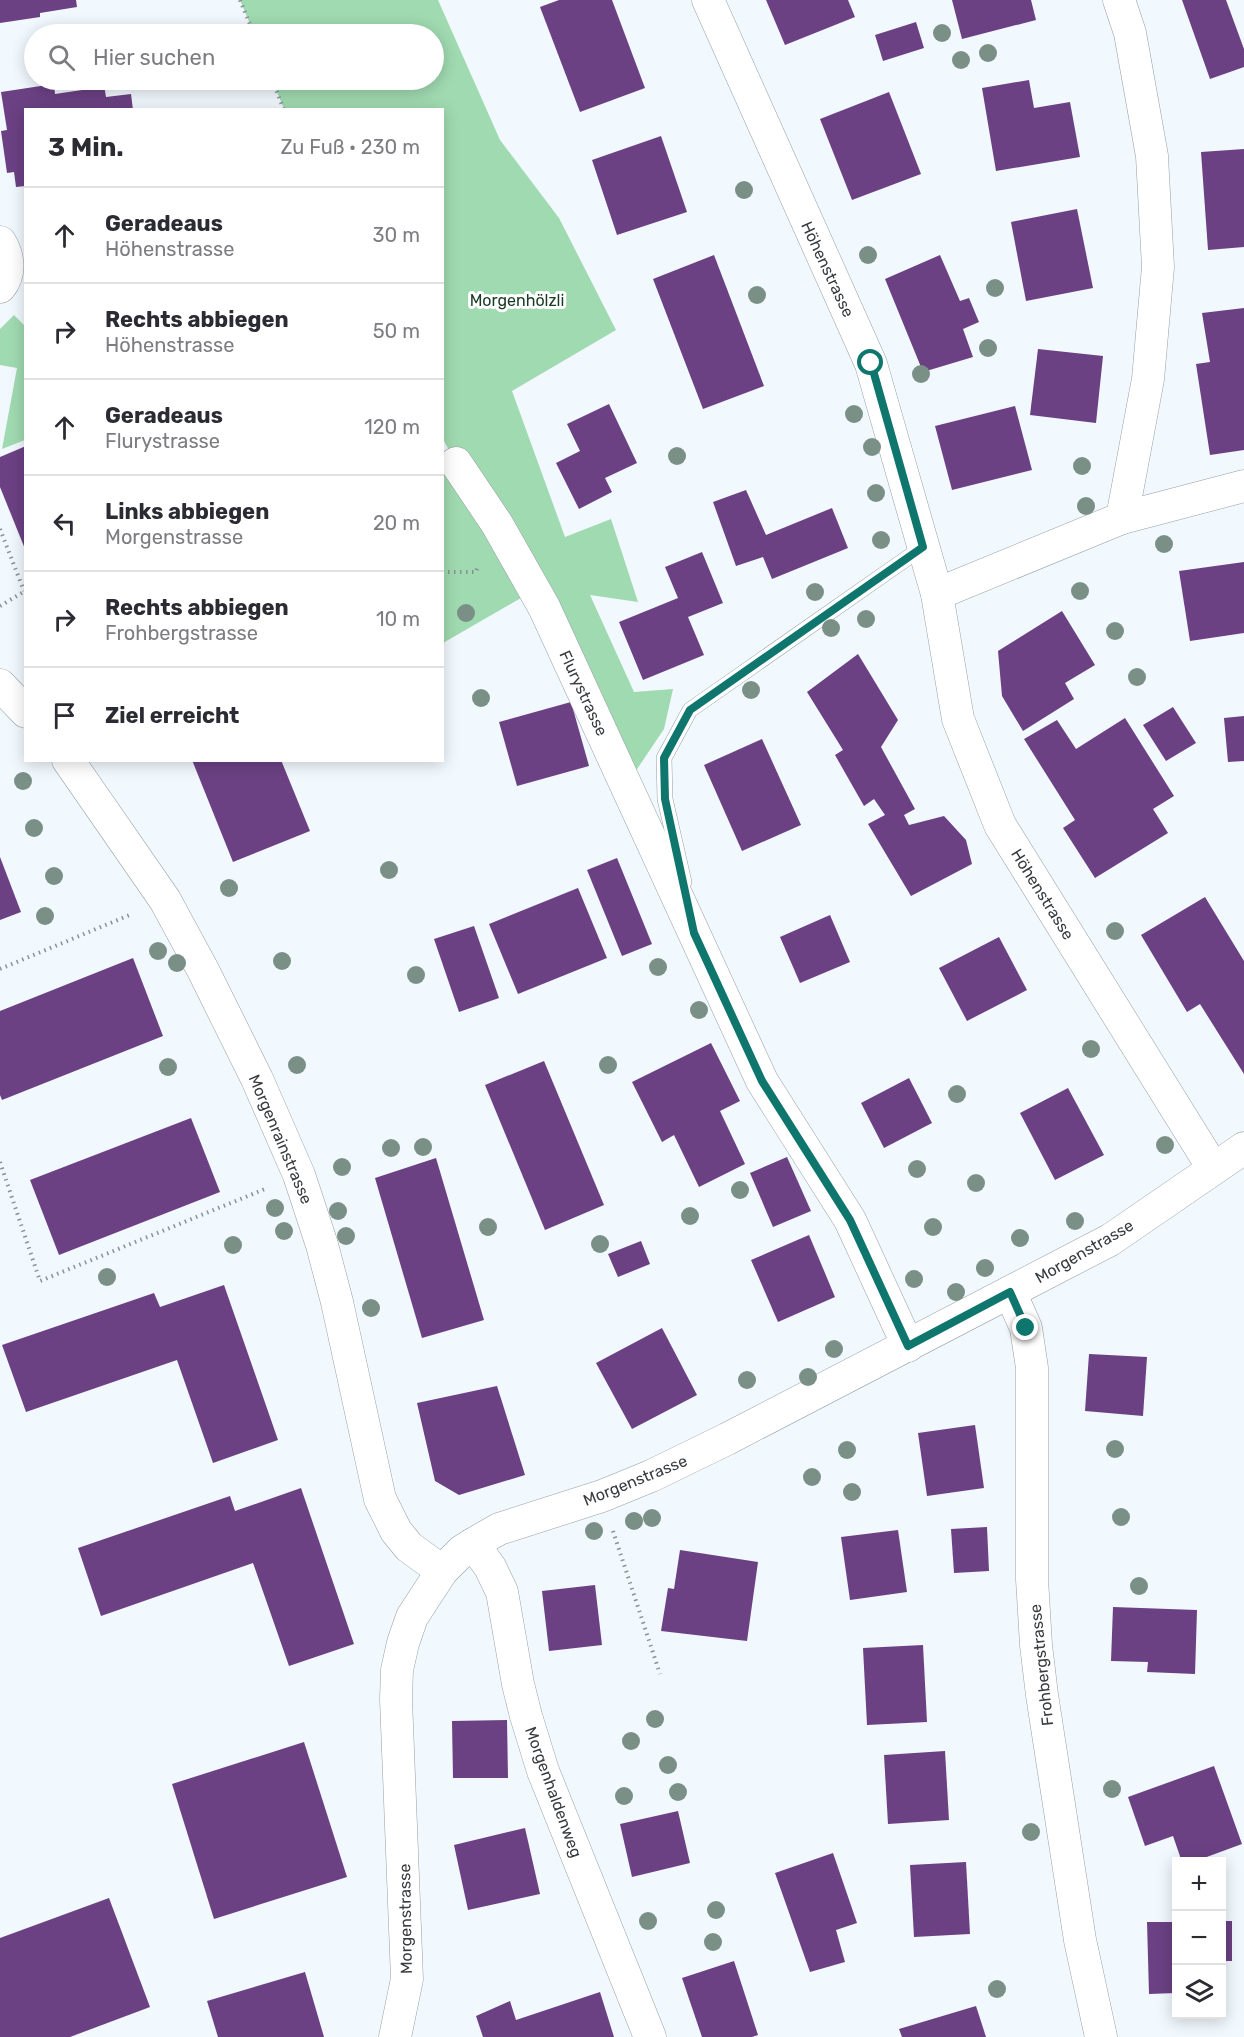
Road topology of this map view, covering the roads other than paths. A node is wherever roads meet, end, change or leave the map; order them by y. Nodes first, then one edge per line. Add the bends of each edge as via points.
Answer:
1 (708, 0) edge
2 (1119, 0) edge
3 (0, 242) edge
4 (0, 287) edge
5 (456, 463) dead end
6 (1244, 486) edge
7 (1122, 518) junction
8 (923, 547) junction
9 (937, 594) junction
10 (0, 685) edge
11 (24, 710) edge
12 (69, 762) edge
13 (694, 933) junction
14 (1244, 1148) edge
15 (1213, 1168) junction
16 (1010, 1292) junction
17 (908, 1346) junction
18 (473, 1544) junction
19 (442, 1571) junction
20 (395, 2037) edge
21 (650, 2037) edge
22 (1101, 2037) edge

1 - 8 street, Höhenstrasse via 871,363
2 - 7 street via 1130,33 1152,156 1158,267 1148,379
3 - 4 street via 8,270
5 - 13 street, Flurystrasse via 497,524 544,607
6 - 7 street
7 - 9 street
8 - 9 street, Höhenstrasse
8 - 13 lane, Flurystrasse via 690,710 664,758 665,799
9 - 15 street, Höhenstrasse via 958,719 1000,825
10 - 11 street
12 - 19 street, Morgenrainstrasse via 165,900 246,1058 299,1175 322,1245 380,1500 396,1532 409,1547
13 - 17 street, Flurystrasse via 762,1081 850,1220
14 - 15 street, Morgenstrasse
15 - 16 street, Morgenstrasse via 1110,1240
16 - 17 street, Morgenstrasse
16 - 22 street, Frohbergstrasse via 1026,1328 1032,1368 1032,1579 1042,1695 1080,1940
17 - 18 street, Morgenstrasse via 651,1476 499,1529
18 - 19 street, Morgenstrasse
18 - 21 street, Morgenhaldenweg via 502,1592 518,1684 543,1771
19 - 20 street, Morgenstrasse via 412,1617 397,1670 407,1979

